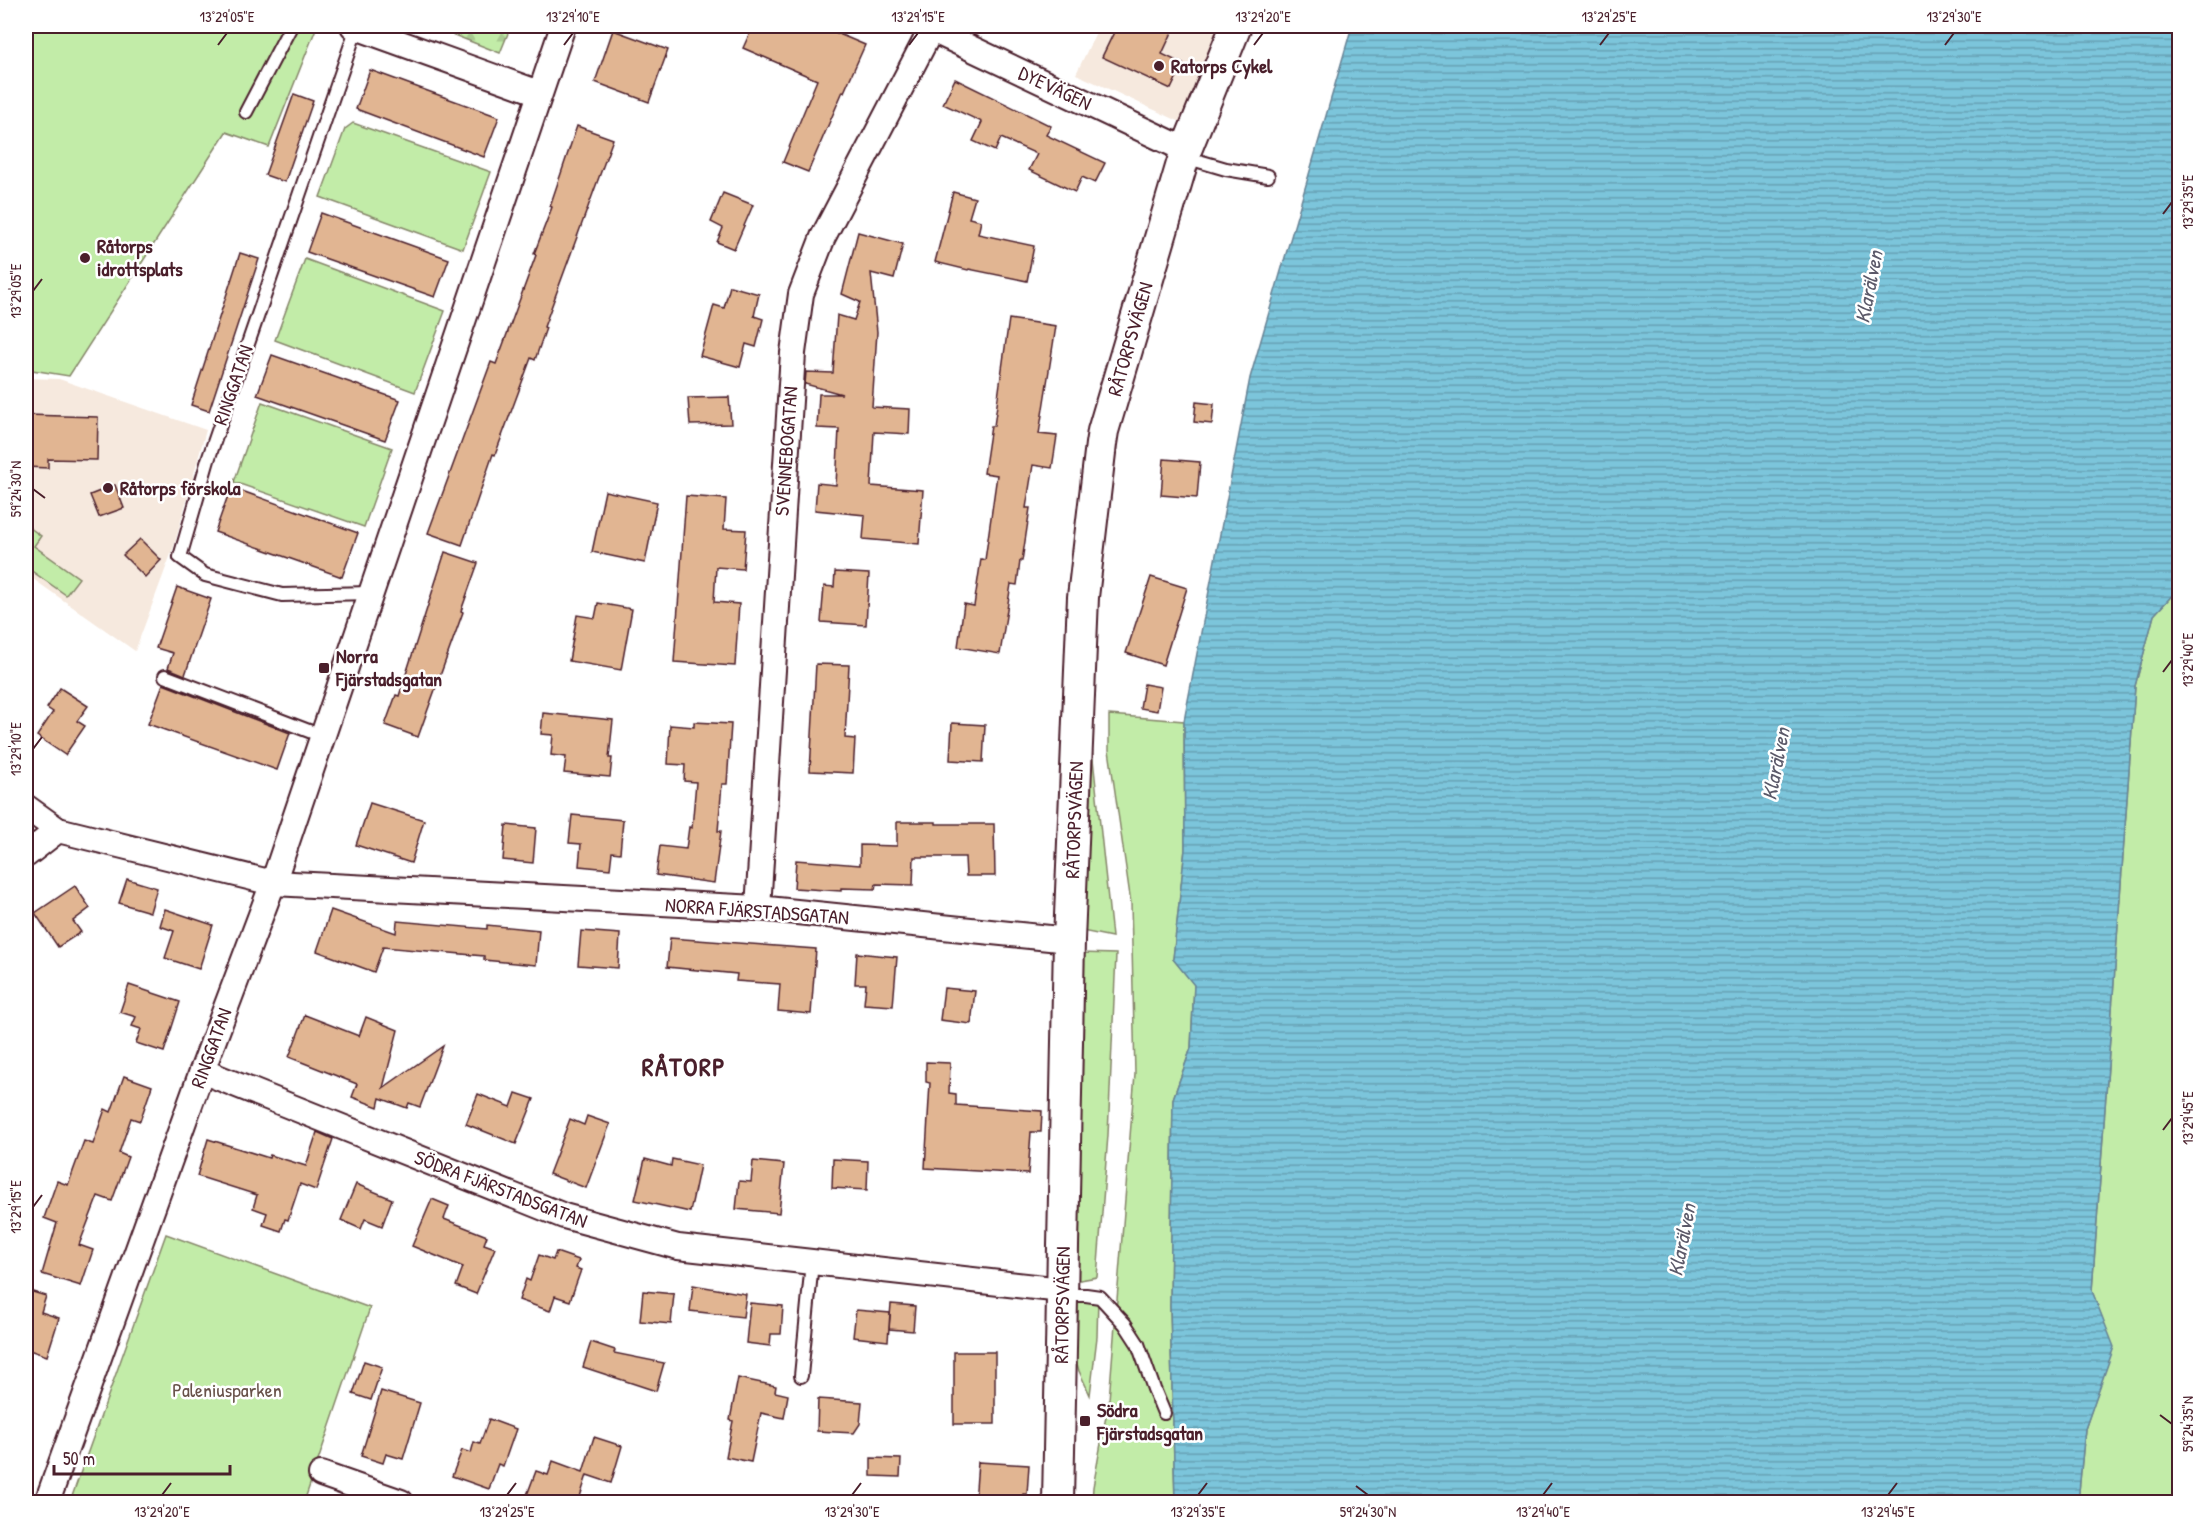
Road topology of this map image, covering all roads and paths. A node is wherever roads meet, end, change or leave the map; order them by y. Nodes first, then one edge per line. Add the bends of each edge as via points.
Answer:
1 (291, 26) edge
2 (355, 26) edge
3 (563, 26) edge
4 (1236, 26) edge
5 (929, 27) edge
6 (539, 93) junction
7 (246, 112) dead end
8 (1185, 153) junction
9 (1268, 176) dead end
10 (371, 593) junction
11 (165, 676) dead end
12 (322, 736) junction
13 (26, 807) edge
14 (58, 830) junction
15 (26, 855) edge
16 (273, 883) junction
17 (758, 908) junction
18 (1069, 940) junction
19 (202, 1071) junction
20 (812, 1262) junction
21 (1062, 1293) junction
22 (801, 1376) dead end
23 (1164, 1413) dead end
24 (321, 1474) dead end
25 (47, 1503) edge
26 (401, 1503) edge
27 (1058, 1503) edge

1 - 7 lane
2 - 6 street
2 - 10 lane, RINGGATAN via 208,460 180,557 205,575 282,595
3 - 6 street, RINGGATAN
4 - 8 street, RÅTORPSVÄGEN
5 - 8 street, DYEVÄGEN
5 - 17 street, SVENNEBOGATAN via 823,237 801,294 793,353
6 - 10 street, RINGGATAN
8 - 9 lane via 1226,169
8 - 18 street, RÅTORPSVÄGEN via 1103,431 1083,597
10 - 12 street, RINGGATAN
11 - 12 lane
12 - 16 street, RINGGATAN
13 - 14 street, NORRA FJÄRSTADSGATAN
14 - 15 street
14 - 16 street, NORRA FJÄRSTADSGATAN
16 - 17 street, NORRA FJÄRSTADSGATAN
16 - 19 street, RINGGATAN
17 - 18 street, NORRA FJÄRSTADSGATAN
18 - 21 street, RÅTORPSVÄGEN
19 - 20 street, SÖDRA FJÄRSTADSGATAN via 564,1216 678,1247
19 - 25 street, RINGGATAN
20 - 21 street, SÖDRA FJÄRSTADSGATAN
20 - 22 lane
21 - 23 lane via 1094,1295 1106,1303 1138,1344
21 - 27 street, RÅTORPSVÄGEN
24 - 26 street

